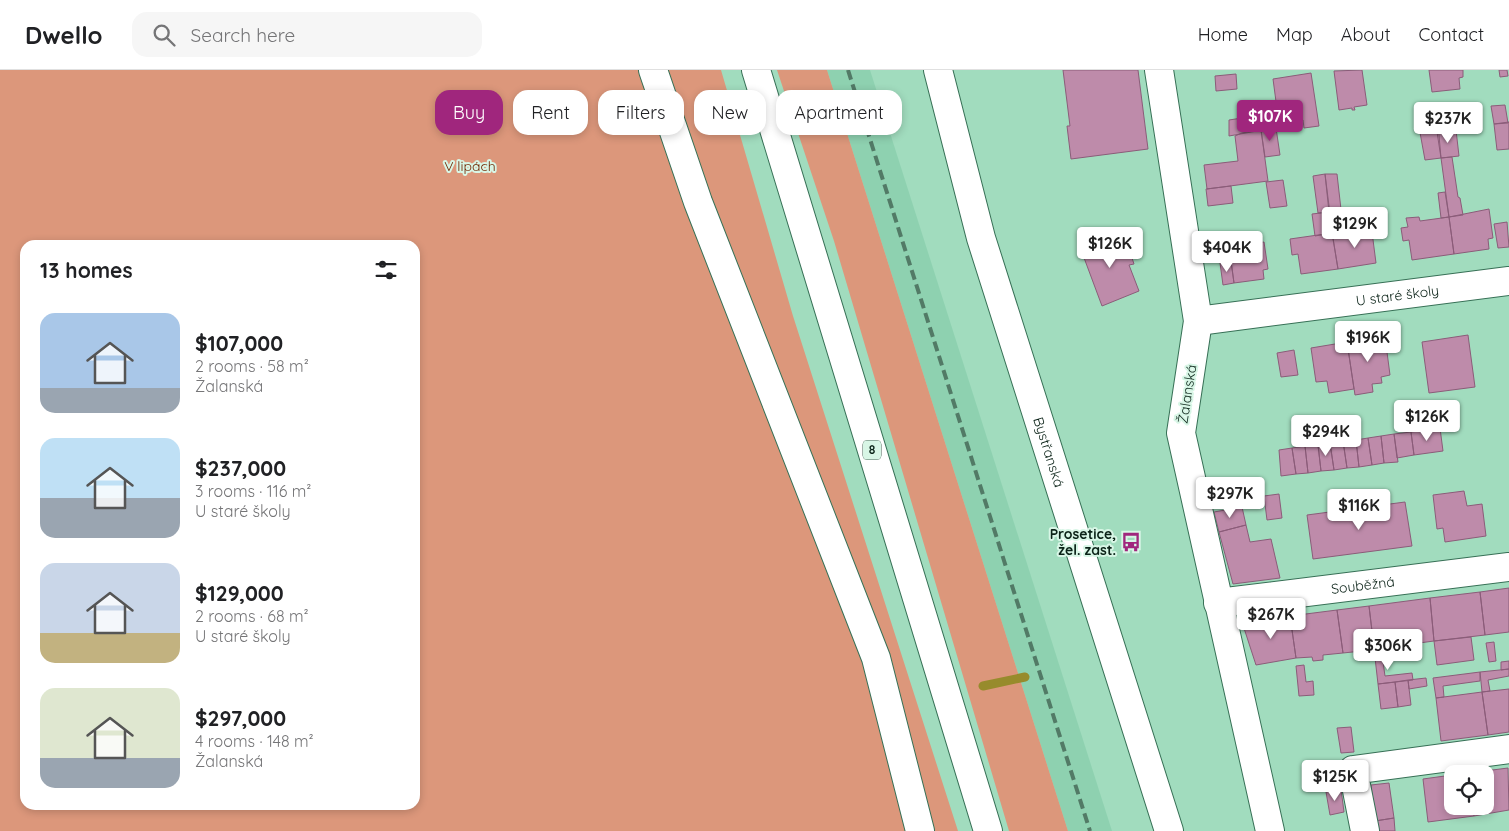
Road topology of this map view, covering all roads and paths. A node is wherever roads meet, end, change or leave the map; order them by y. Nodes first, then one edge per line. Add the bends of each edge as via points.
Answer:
1 (653, 70) edge
2 (756, 70) edge
3 (938, 70) edge
4 (1159, 70) edge
5 (1509, 282) edge
6 (1198, 321) junction
7 (1509, 567) edge
8 (1218, 603) junction
9 (1509, 749) edge
10 (920, 831) edge
11 (988, 831) edge
12 (1169, 831) edge
13 (1270, 831) edge
14 (1365, 831) edge

1 - 10 street via 698,202 876,658
2 - 11 street, 8
3 - 12 street, Bystřanská via 981,238
4 - 6 street, Žalanská
5 - 6 street, U staré školy
6 - 8 street, Žalanská via 1181,433
7 - 8 street, Souběžná
8 - 13 street, Žalanská
9 - 14 street via 1352,770

